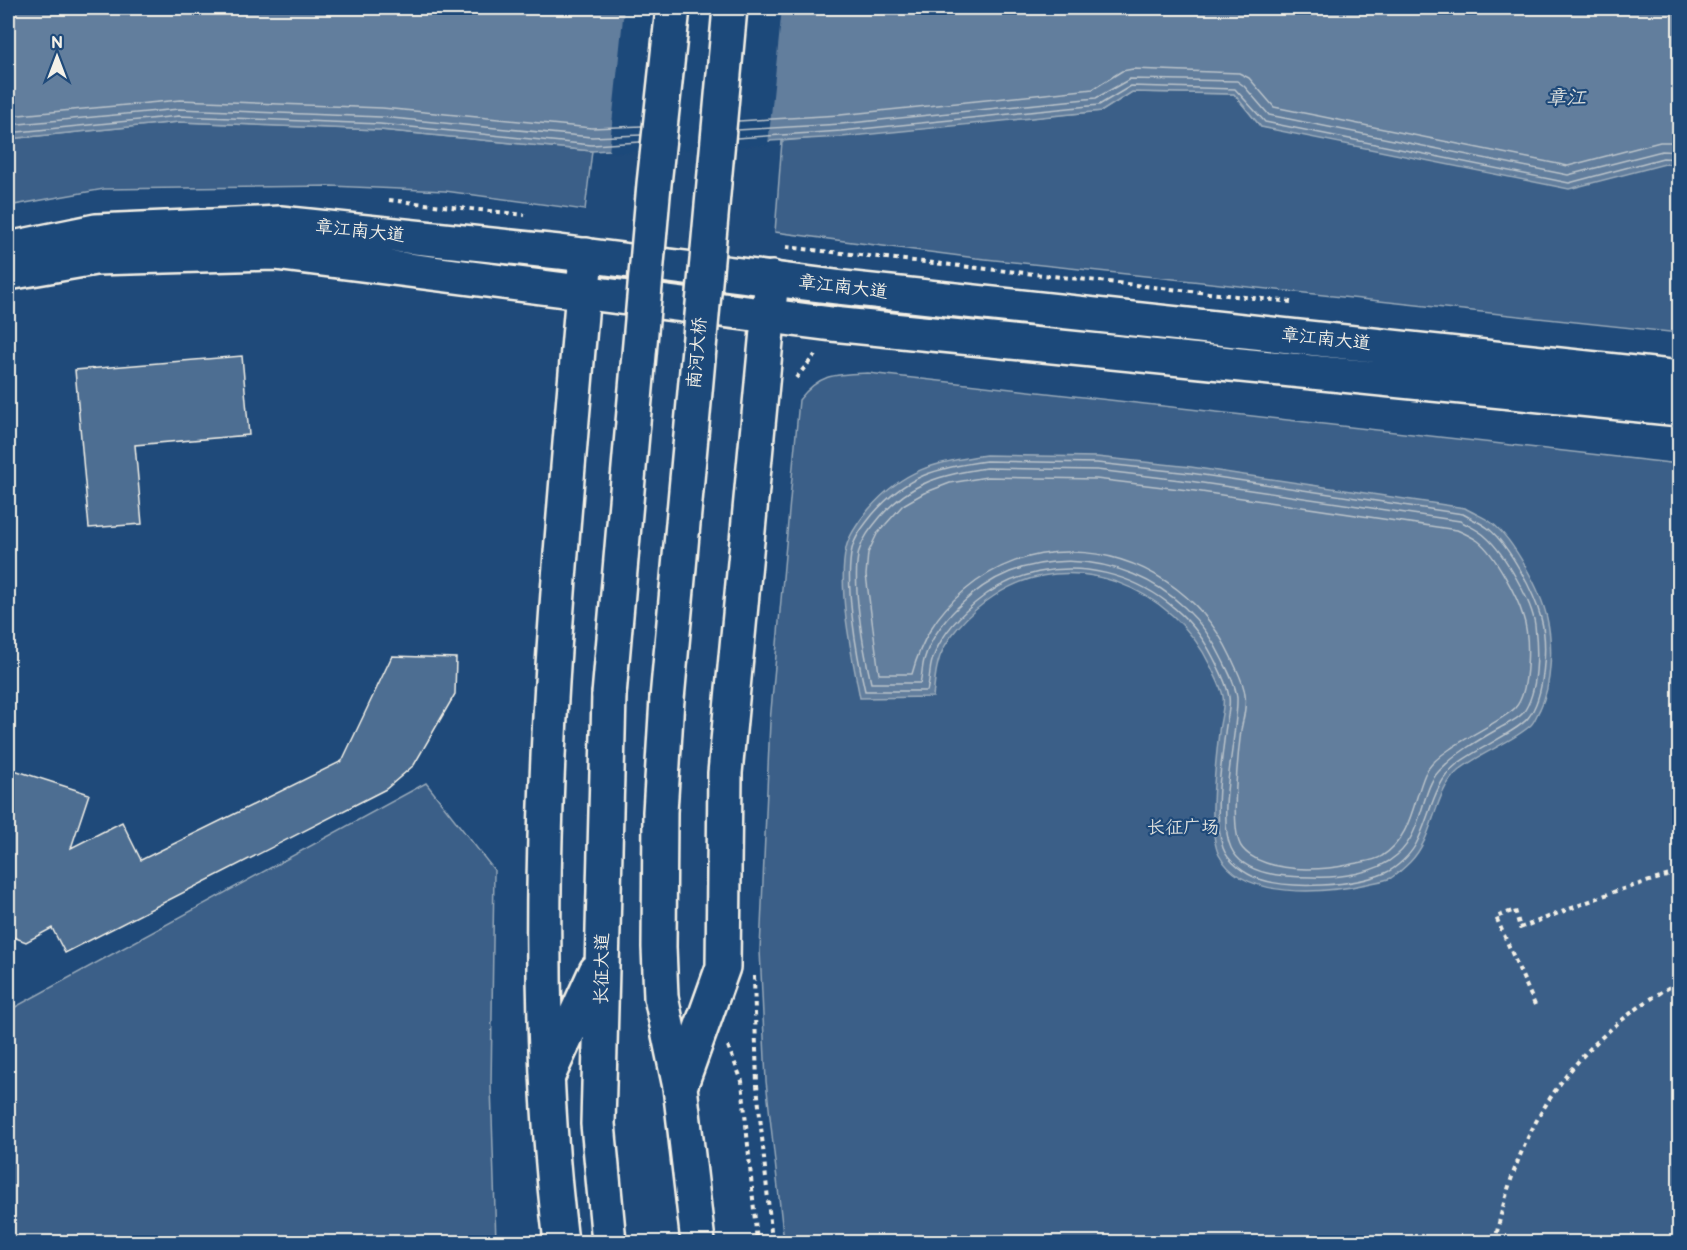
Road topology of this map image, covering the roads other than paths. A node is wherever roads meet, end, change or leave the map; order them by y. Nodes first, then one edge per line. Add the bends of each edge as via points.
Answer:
1 (673, 8) edge
2 (730, 8) edge
3 (8, 249) edge
4 (586, 255) junction
5 (8, 273) edge
6 (772, 278) junction
7 (583, 292) junction
8 (1680, 378) edge
9 (1680, 409) edge
10 (602, 959) junction
11 (547, 1079) junction
12 (680, 1088) junction
13 (555, 1188) junction
14 (561, 1242) edge
15 (594, 1242) edge
16 (609, 1242) edge
17 (698, 1242) edge

1 - 10 main road, 长征大道, bridge via 609,695
2 - 12 main road, 南河大桥, bridge via 660,812 661,997
3 - 4 main road, 章江南大道 via 96,231 280,223
4 - 6 main road, 章江南大道
4 - 7 main road
5 - 7 main road, 章江南大道 via 94,258 275,252
6 - 8 main road, 章江南大道
6 - 12 main road via 726,751 723,967
7 - 9 main road, 章江南大道 via 832,324
7 - 11 main road via 545,773 542,923
10 - 11 main road
10 - 16 main road, 长征大道 via 598,1124
11 - 13 main road
12 - 17 main road
13 - 14 main road
13 - 15 main road

